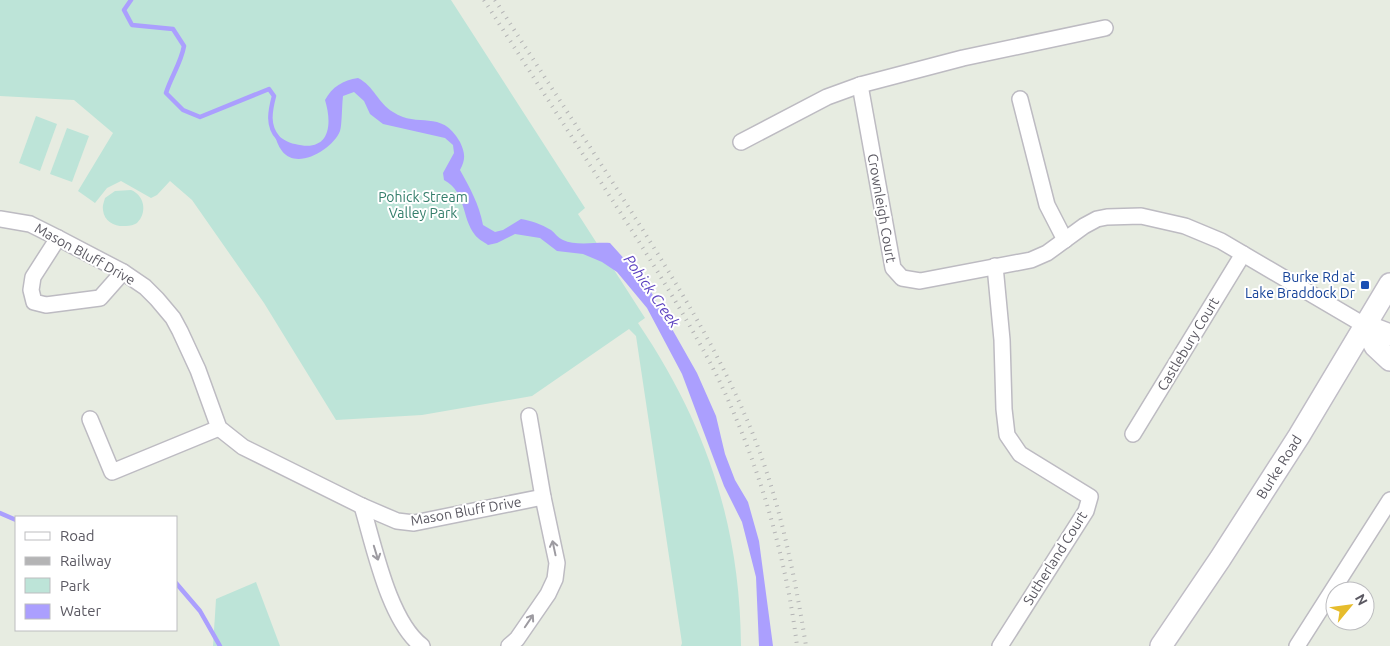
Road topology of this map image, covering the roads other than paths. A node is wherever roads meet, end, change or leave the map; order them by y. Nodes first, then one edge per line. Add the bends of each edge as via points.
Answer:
1 (1106, 28) dead end
2 (860, 85) junction
3 (1020, 99) dead end
4 (741, 142) dead end
5 (0, 219) edge
6 (58, 238) junction
7 (1065, 240) junction
8 (1243, 254) junction
9 (995, 266) junction
10 (122, 272) junction
11 (1390, 284) edge
12 (1364, 325) junction
13 (1390, 335) edge
14 (1390, 360) edge
15 (529, 416) dead end
16 (90, 419) dead end
17 (219, 428) junction
18 (1133, 434) dead end
19 (543, 497) junction
20 (1390, 500) edge
21 (362, 506) junction
22 (422, 646) edge
23 (509, 646) edge
24 (1000, 646) edge
25 (1161, 646) edge
26 (1297, 646) edge

1 - 2 street via 963,58
2 - 4 street via 827,97
2 - 9 street, Crownleigh Court via 892,268 902,278 920,281
3 - 7 street via 1046,205
5 - 6 street, Mason Bluff Drive via 30,224
6 - 10 street, Mason Bluff Drive
6 - 10 street via 33,277 31,290 34,302 46,304 100,298
7 - 8 street, Crownleigh Court via 1097,219 1140,216 1206,233
7 - 9 street, Crownleigh Court via 1031,260
8 - 12 street, Crownleigh Court
8 - 18 street, Castlebury Court
9 - 24 street, Sutherland Court via 1008,435 1020,454 1090,497 1086,511
10 - 17 street, Mason Bluff Drive via 145,287 173,318 198,370
11 - 12 main road, Burke Road
12 - 13 main road
12 - 14 main road via 1375,346
12 - 25 main road, Burke Road via 1299,436
15 - 19 street
16 - 17 street via 112,472
17 - 21 street, Mason Bluff Drive via 243,446
19 - 21 street, Mason Bluff Drive via 414,523 397,521
23 -> 19 street via 548,594 555,579 557,563
20 - 26 street
21 -> 22 street via 392,605 415,641

